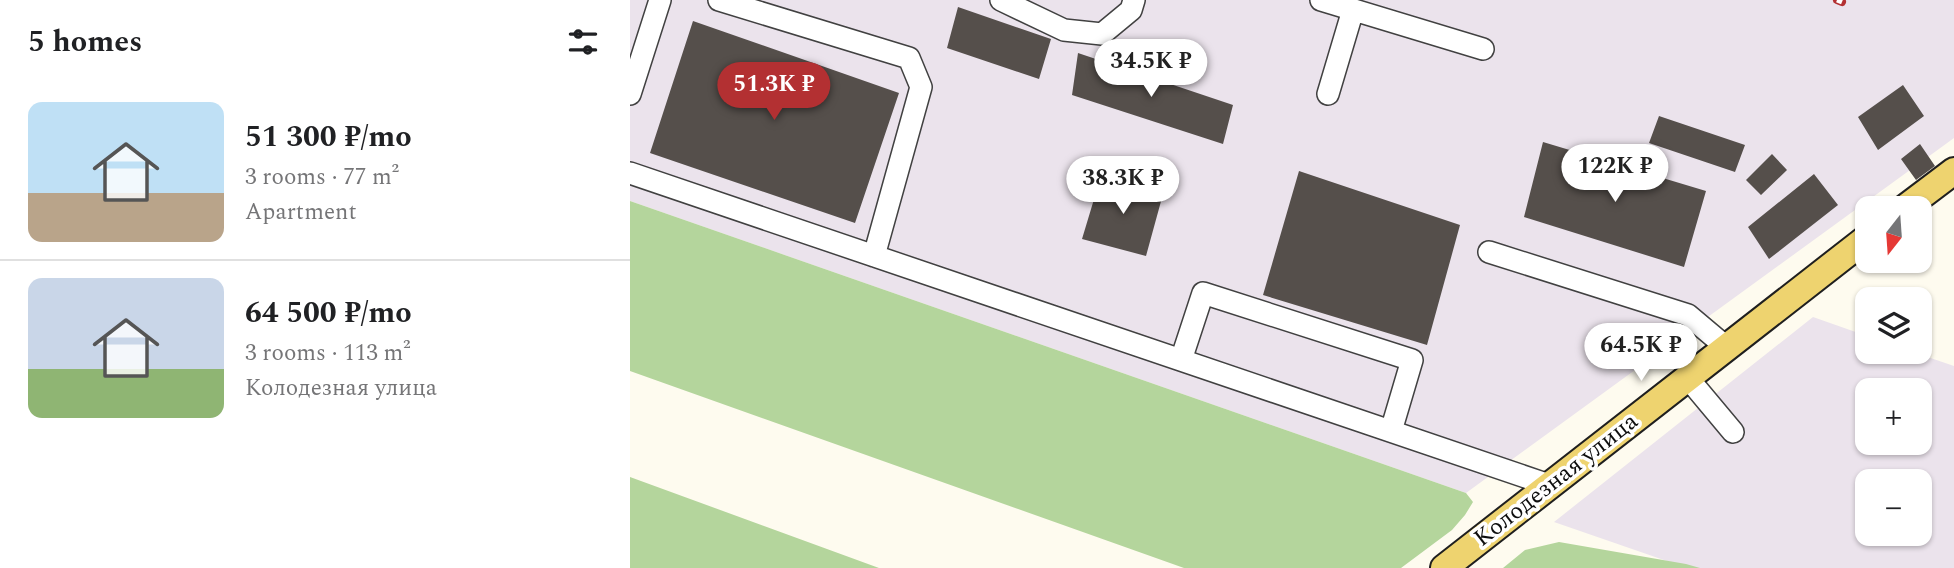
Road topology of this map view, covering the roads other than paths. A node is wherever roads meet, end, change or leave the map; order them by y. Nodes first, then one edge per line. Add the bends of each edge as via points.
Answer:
1 (660, 0) edge
2 (719, 0) edge
3 (1000, 0) edge
4 (1134, 0) edge
5 (1321, 0) edge
6 (1353, 10) junction
7 (1483, 50) dead end
8 (630, 94) edge
9 (1328, 94) dead end
10 (1954, 171) edge
11 (630, 173) edge
12 (1921, 196) edge
13 (1855, 247) edge
14 (1489, 252) dead end
15 (874, 256) junction
16 (1726, 347) junction
17 (1181, 360) junction
18 (1687, 377) junction
19 (1391, 431) junction
20 (1733, 432) dead end
21 (1549, 485) junction
22 (1444, 568) edge

1 - 8 lane
2 - 15 lane via 909,58 921,87
3 - 4 lane via 1064,30 1102,34 1131,10
5 - 6 lane
6 - 7 lane
6 - 9 lane
10 - 12 main road
11 - 15 lane
13 - 16 main road, Колодезная улица
14 - 16 lane via 1688,315
15 - 17 lane
16 - 18 main road, Колодезная улица
17 - 19 lane
17 - 19 lane via 1203,293 1412,360
18 - 20 lane
18 - 21 main road, Колодезная улица
19 - 21 lane
21 - 22 main road, Колодезная улица

